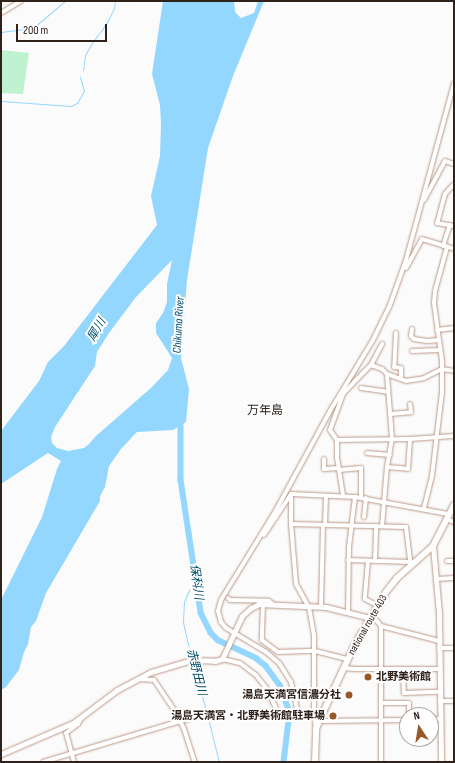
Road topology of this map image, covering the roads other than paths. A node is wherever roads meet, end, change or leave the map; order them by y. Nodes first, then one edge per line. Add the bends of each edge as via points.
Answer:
1 (22, 1) edge
2 (1, 13) edge
3 (454, 83) edge
4 (454, 164) edge
5 (454, 184) edge
6 (421, 208) junction
7 (452, 226) edge
8 (445, 246) junction
9 (454, 249) edge
10 (404, 268) junction
11 (412, 328) dead end
12 (454, 328) edge
13 (438, 330) junction
14 (396, 333) dead end
15 (439, 340) junction
16 (382, 344) dead end
17 (440, 350) junction
18 (412, 351) dead end
19 (371, 365) junction
20 (442, 369) junction
21 (454, 371) edge
22 (387, 374) junction
23 (401, 379) junction
24 (361, 388) dead end
25 (388, 392) junction
26 (342, 394) junction
27 (410, 404) dead end
28 (390, 414) junction
29 (437, 436) junction
30 (454, 436) edge
31 (392, 438) junction
32 (410, 439) junction
33 (337, 440) junction
34 (367, 453) dead end
35 (390, 455) junction
36 (324, 459) dead end
37 (387, 467) junction
38 (339, 469) junction
39 (292, 494) junction
40 (343, 495) junction
41 (326, 496) junction
42 (355, 496) junction
43 (364, 498) junction
44 (385, 501) junction
45 (454, 505) edge
46 (424, 508) junction
47 (364, 517) dead end
48 (447, 517) junction
49 (454, 522) edge
50 (291, 524) junction
51 (324, 525) junction
52 (351, 525) junction
53 (376, 526) junction
54 (382, 526) junction
55 (261, 537) junction
56 (434, 546) junction
57 (348, 560) junction
58 (368, 561) junction
59 (376, 561) junction
60 (447, 561) dead end
61 (454, 561) edge
62 (411, 564) junction
63 (454, 578) edge
64 (436, 579) junction
65 (228, 598) dead end
66 (263, 604) junction
67 (273, 604) junction
68 (378, 606) junction
69 (309, 607) junction
70 (322, 607) junction
71 (348, 612) junction
72 (370, 618) junction
73 (381, 626) junction
74 (233, 633) junction
75 (439, 641) junction
76 (438, 648) junction
77 (454, 648) edge
78 (315, 652) junction
79 (223, 658) junction
80 (348, 659) junction
81 (344, 668) junction
82 (380, 669) junction
83 (403, 669) junction
84 (439, 669) junction
85 (137, 678) junction
86 (439, 692) junction
87 (440, 701) junction
88 (454, 701) edge
89 (381, 703) junction
90 (409, 707) edge
91 (276, 708) dead end
92 (211, 712) dead end
93 (299, 717) dead end
94 (81, 718) junction
95 (440, 719) joint
96 (380, 720) junction
97 (399, 720) edge
98 (180, 721) junction
99 (319, 721) junction
100 (316, 730) junction
101 (72, 753) junction
102 (1, 754) edge
103 (43, 762) edge
104 (74, 762) edge
105 (194, 762) edge
106 (315, 762) edge
107 (381, 762) edge
108 (440, 762) edge

1 - 2 street
3 - 6 street
4 - 6 street via 445,161
5 - 7 street via 445,194 437,223
6 - 10 street
7 - 8 street
8 - 9 street
8 - 10 street via 422,239
8 - 13 street via 435,291 434,311
10 - 26 street via 373,340
11 - 15 street via 411,336 414,339
12 - 13 street
13 - 15 street
14 - 23 street via 394,367 400,368
15 - 17 street
16 - 19 street
17 - 18 street
17 - 20 street
19 - 22 street
19 - 26 street
20 - 21 street
20 - 23 street via 416,380
20 - 29 street
22 - 23 street
22 - 25 street
24 - 25 street
25 - 28 street
26 - 33 street via 330,430
26 - 55 street
27 - 28 street via 411,412
28 - 31 street
29 - 30 street
29 - 32 street
29 - 46 street via 432,476
31 - 32 street
31 - 33 street
31 - 35 street
32 - 37 street via 408,469
33 - 38 street
34 - 35 street
35 - 37 street
36 - 38 street via 324,469
37 - 44 street
38 - 40 street
38 - 43 street via 361,468
39 - 41 street
39 - 50 street
39 - 55 street
40 - 41 street
40 - 42 street
41 - 51 street
42 - 43 street
42 - 52 street
43 - 44 street
43 - 47 street
44 - 46 street
44 - 54 street
45 - 48 highway, national route 403
46 - 48 street
48 - 49 street
48 - 56 highway, national route 403
50 - 51 street
50 - 69 street via 296,584
51 - 52 street
51 - 70 street
52 - 53 street
52 - 57 street
53 - 54 street
53 - 59 street
54 - 62 street via 406,527
55 - 74 street via 221,600 218,611 221,622
56 - 62 highway, national route 403
56 - 64 main road
57 - 58 street
57 - 71 street
58 - 59 street
58 - 68 street via 365,599
59 - 62 street
60 - 61 street
62 - 68 highway, national route 403 via 397,578
63 - 64 street
64 - 75 main road
65 - 67 street via 252,602 268,601
66 - 67 main road
66 - 74 main road via 251,608 242,616
66 - 78 street via 262,640 278,652
67 - 69 main road
68 - 72 highway, national route 403
69 - 70 main road
69 - 78 street
70 - 71 main road
71 - 72 main road
72 - 73 street
72 - 80 highway, national route 403
73 - 75 street
73 - 82 street
74 - 79 main road
74 - 93 street via 266,652 279,663 291,682
75 - 76 main road
76 - 77 street
76 - 84 main road
78 - 80 street
78 - 100 street
79 - 85 main road via 214,661 192,660
79 - 91 street via 240,663 256,675 267,689
80 - 81 highway, national route 403
81 - 82 street
81 - 99 highway, national route 403
82 - 83 street
82 - 89 street
83 - 84 street
83 - 86 street via 404,692
84 - 86 main road
85 - 94 main road via 112,693
85 - 98 street via 154,680
86 - 87 main road
87 - 88 street
87 - 95 main road
89 - 90 street via 409,703
89 - 96 street
92 - 98 street
94 - 101 street via 78,724 66,733
94 - 102 main road via 64,728
95 - 108 main road
96 - 97 street
96 - 99 street
96 - 107 street
98 - 101 street
98 - 105 street
99 - 100 highway, national route 403
100 - 106 highway, national route 403
101 - 103 street
101 - 104 street

